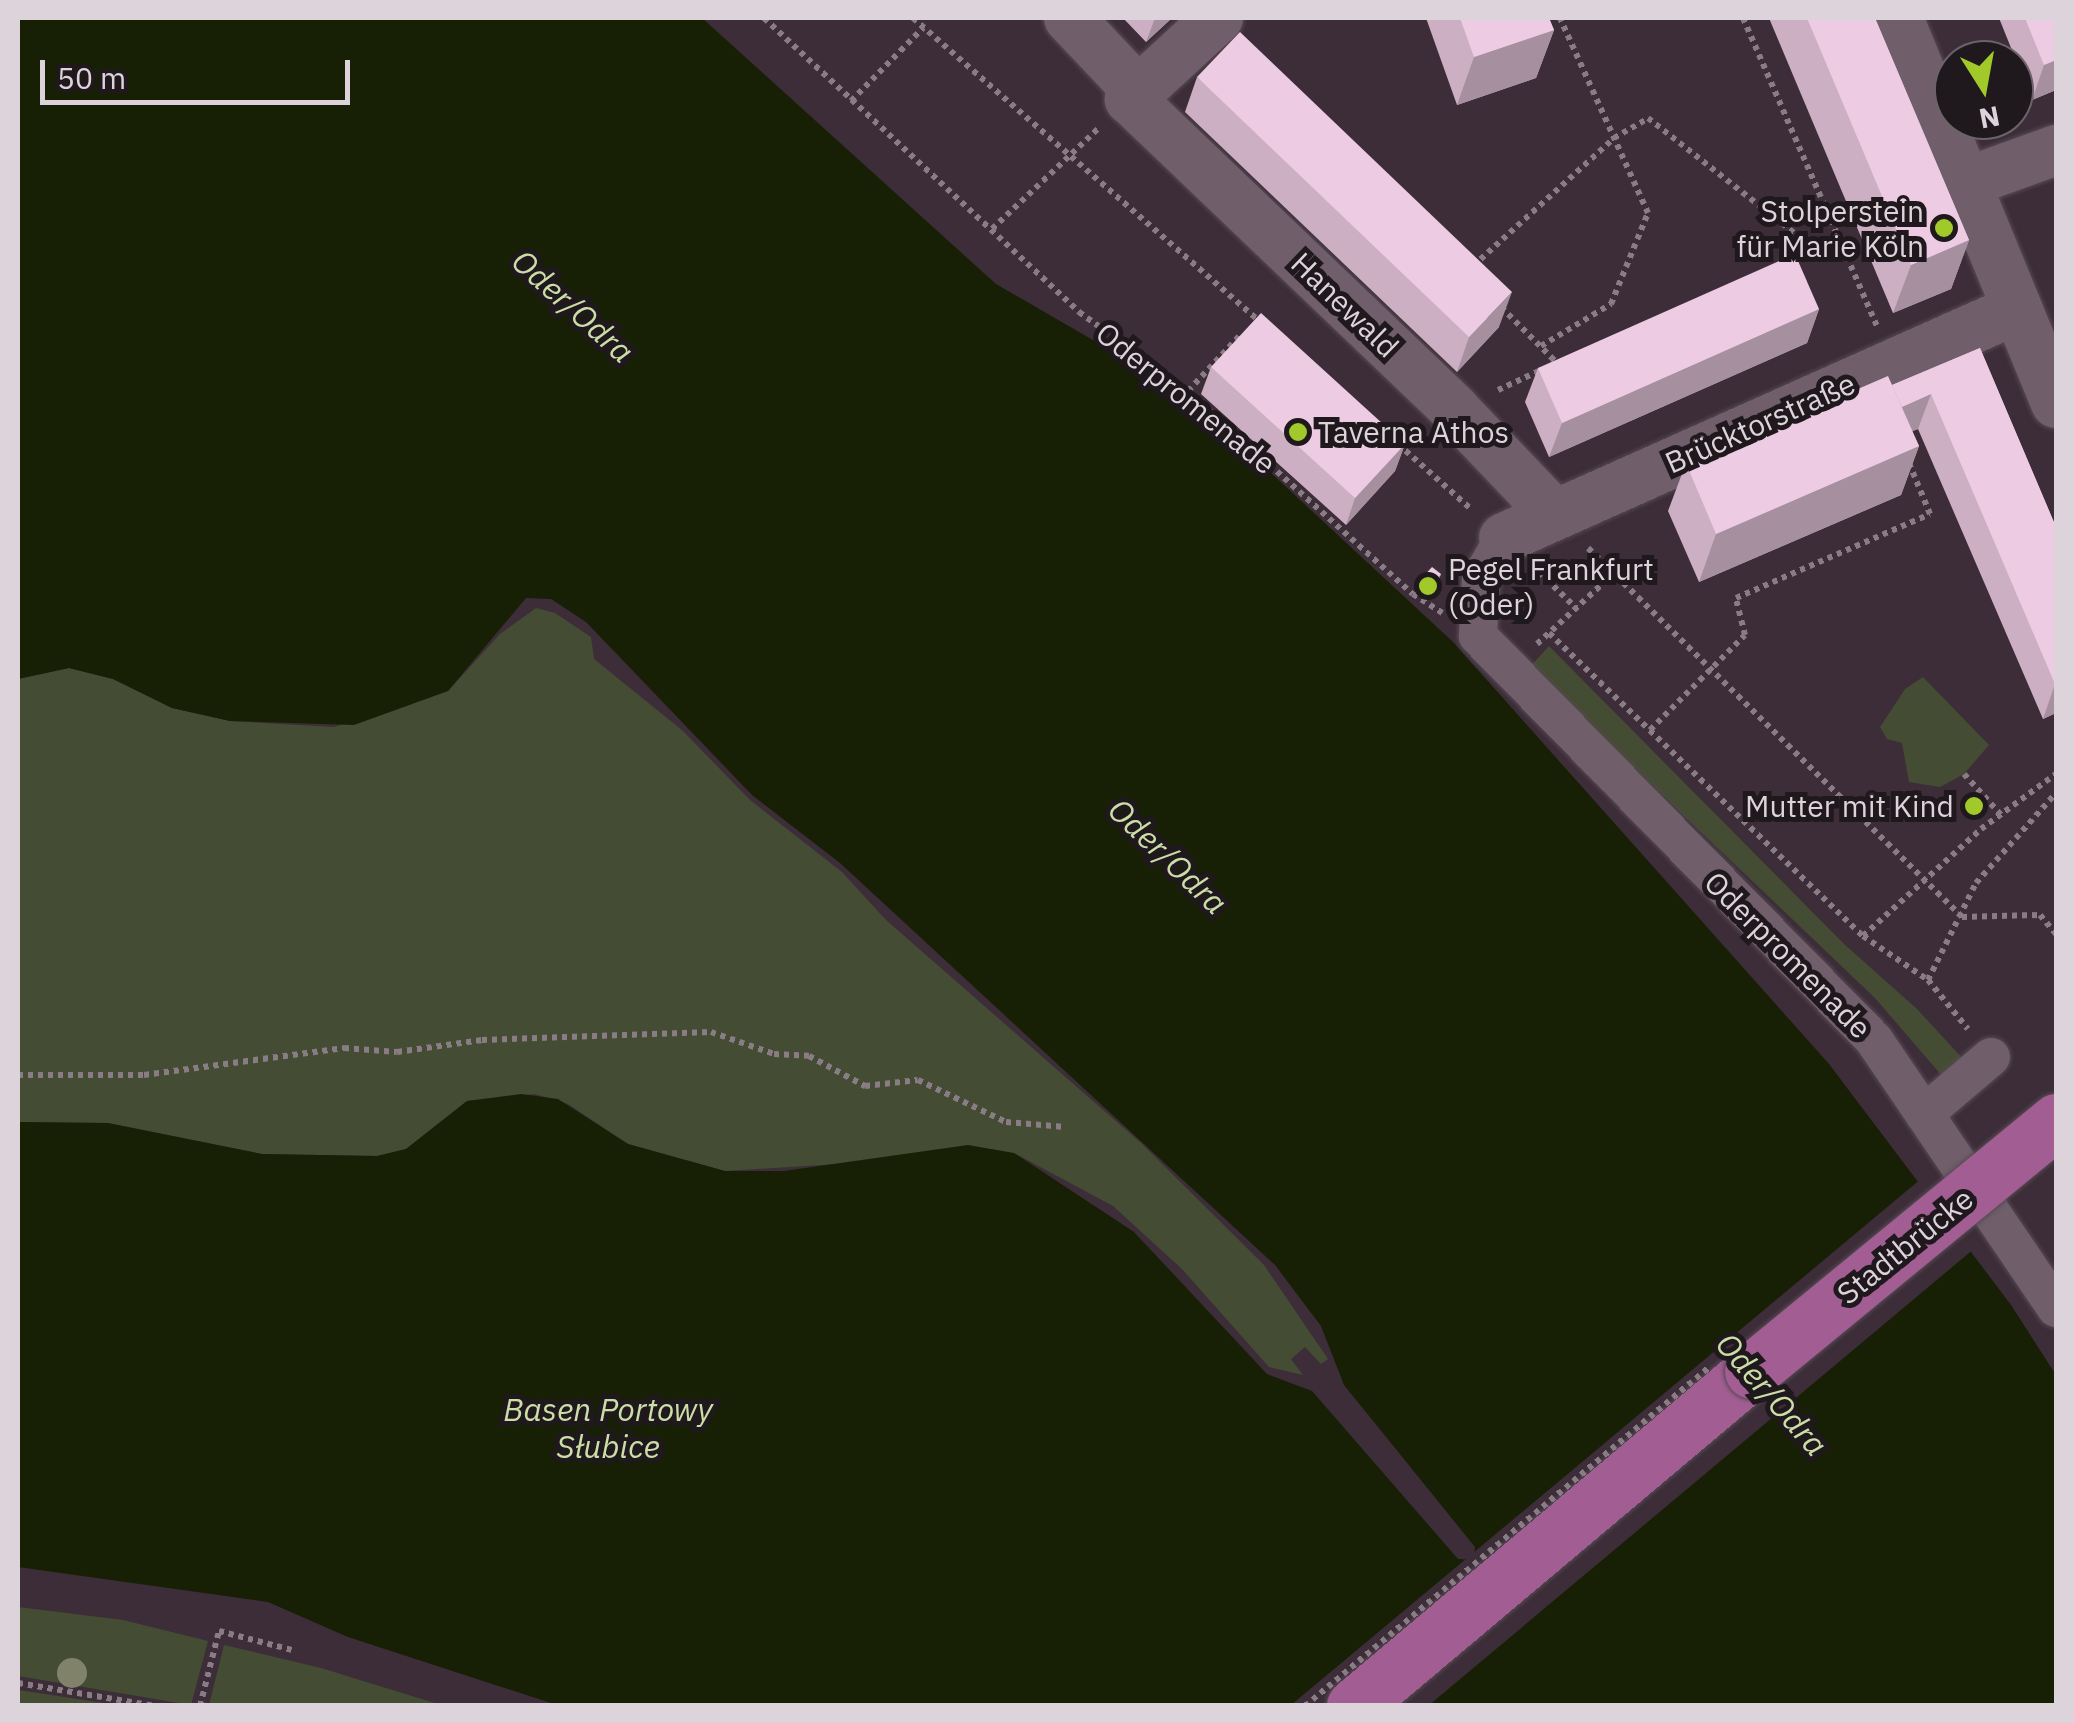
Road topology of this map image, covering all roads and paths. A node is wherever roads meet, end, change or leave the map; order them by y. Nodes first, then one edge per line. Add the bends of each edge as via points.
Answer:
1 (764, 18) edge
2 (913, 18) edge
3 (1069, 18) edge
4 (1218, 18) edge
5 (1560, 18) edge
6 (1743, 18) edge
7 (1898, 18) edge
8 (923, 28) junction
9 (1134, 95) junction
10 (851, 102) junction
11 (1614, 138) junction
12 (2056, 150) edge
13 (1070, 154) junction
14 (1966, 183) junction
15 (992, 229) junction
16 (1841, 240) junction
17 (1816, 250) junction
18 (1782, 265) edge
19 (1466, 272) edge
20 (1491, 297) edge
21 (1256, 318) junction
22 (1270, 331) edge
23 (2035, 332) edge
24 (1540, 346) junction
25 (1575, 356) edge
26 (1558, 363) junction
27 (1893, 364) junction
28 (1188, 391) junction
29 (2056, 403) edge
30 (1454, 409) junction
31 (1387, 434) edge
32 (1901, 444) edge
33 (1555, 516) junction
34 (1504, 538) junction
35 (1613, 574) junction
36 (1478, 636) junction
37 (1710, 670) junction
38 (1650, 730) junction
39 (1964, 774) dead end
40 (2056, 774) edge
41 (2056, 793) edge
42 (2001, 815) junction
43 (1924, 881) junction
44 (1962, 917) junction
45 (2056, 934) edge
46 (1863, 936) junction
47 (1928, 980) junction
48 (1991, 1057) joint
49 (18, 1075) edge
50 (1924, 1114) junction
51 (2056, 1121) edge
52 (1065, 1126) dead end
53 (2056, 1308) edge
54 (1735, 1366) junction
55 (292, 1650) dead end
56 (18, 1683) edge
57 (155, 1706) edge
58 (200, 1706) edge
59 (1305, 1706) edge
60 (1354, 1706) edge

1 - 10 path, Oderpromenade
2 - 8 path
3 - 9 street, Hanewald
4 - 9 street
5 - 11 path
6 - 16 path
7 - 14 street
8 - 10 path
8 - 13 path
9 - 30 street, Hanewald
10 - 15 path, Oderpromenade
11 - 17 path via 1648,118
11 - 19 path
11 - 24 path via 1648,212 1611,304
12 - 14 street
13 - 15 path
13 - 21 path
14 - 23 street
15 - 28 path, Oderpromenade via 1079,312
16 - 17 path
16 - 27 path
17 - 18 path
20 - 24 path
21 - 22 path
21 - 28 path
23 - 27 street, Brücktorstraße
23 - 29 street
24 - 26 path
25 - 26 path
26 - 30 path
27 - 33 street, Brücktorstraße
28 - 36 path, Oderpromenade via 1413,594
30 - 33 street, Hanewald
31 - 34 path
32 - 37 path via 1930,514 1736,598 1745,636
33 - 34 street, Brücktorstraße
33 - 35 path
34 - 36 street via 1482,578
35 - 37 path
35 - 38 path via 1549,633
36 - 50 street, Oderpromenade via 1874,1040
37 - 38 path
37 - 43 path
38 - 46 path
39 - 42 path
40 - 42 path
41 - 44 path via 1976,883
42 - 43 path
43 - 44 path
43 - 46 path
44 - 45 path via 2040,915
44 - 47 path
46 - 47 path
47 - 48 path
48 - 50 street
49 - 52 path via 144,1075 344,1048 397,1052 482,1040 711,1032 774,1054 806,1055 865,1086 918,1080 1006,1122
50 - 53 street, Oderpromenade
51 - 54 main road, Stadtbrücke, bridge
54 - 59 path, bridge
54 - 60 main road, Stadtbrücke
55 - 58 path via 219,1632
56 - 57 path

